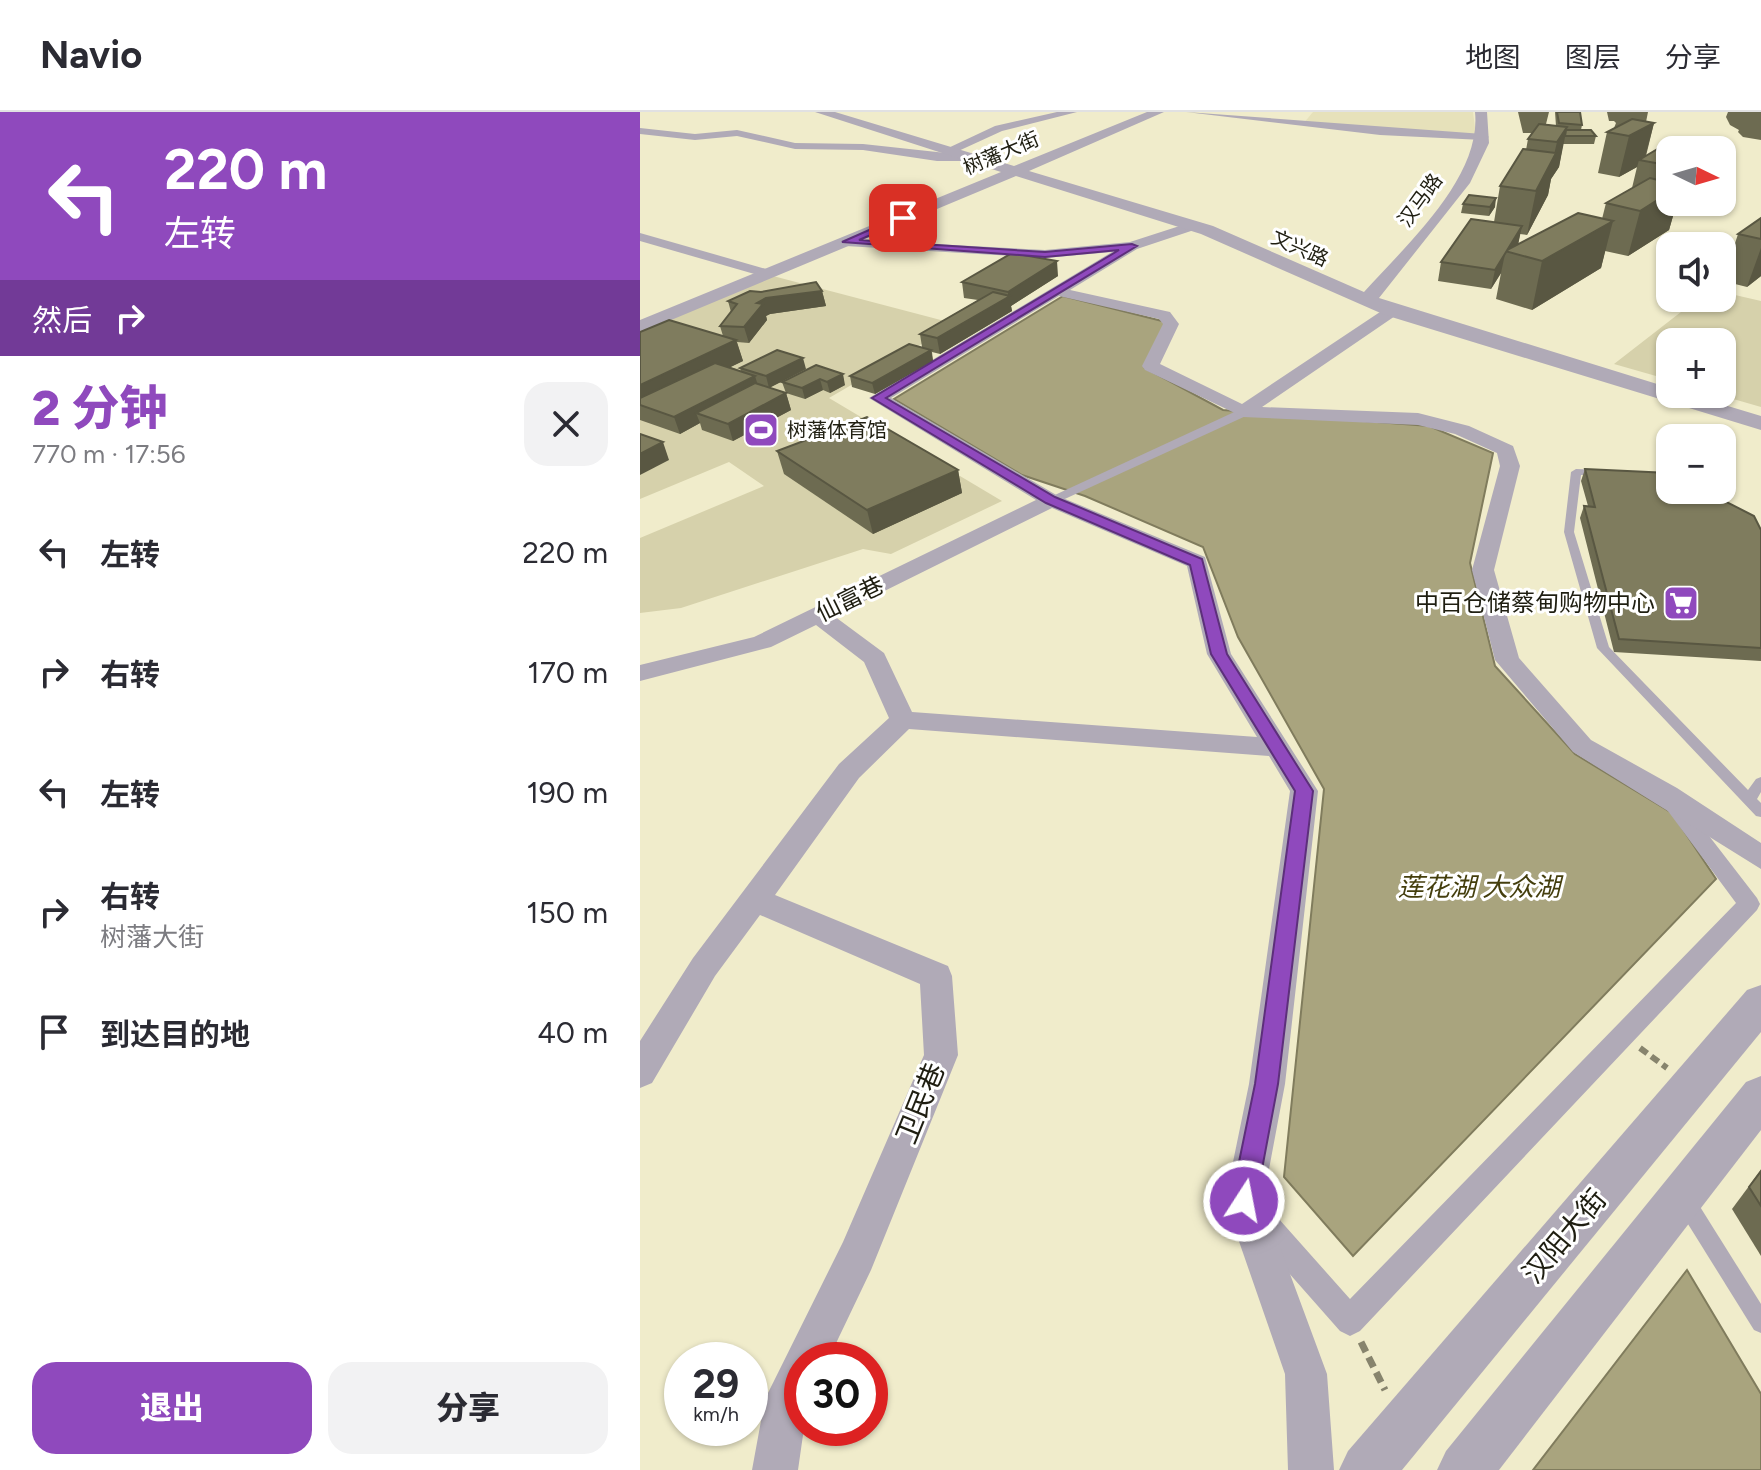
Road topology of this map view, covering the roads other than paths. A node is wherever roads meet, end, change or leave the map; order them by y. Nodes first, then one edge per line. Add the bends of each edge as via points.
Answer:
1 (821, 112) edge
2 (1072, 112) edge
3 (1141, 112) edge
4 (1158, 112) edge
5 (1191, 112) edge
6 (1329, 112) edge
7 (1481, 112) edge
8 (1324, 126) junction
9 (640, 131) edge
10 (695, 137) junction
11 (1483, 137) junction
12 (654, 148) dead end
13 (950, 151) junction
14 (969, 157) junction
15 (1008, 169) junction
16 (1192, 226) junction
17 (642, 239) edge
18 (846, 242) junction
19 (1132, 246) junction
20 (749, 269) junction
21 (768, 274) junction
22 (1060, 292) junction
23 (1366, 302) junction
24 (1392, 311) junction
25 (640, 314) edge
26 (640, 327) edge
27 (1243, 412) junction
28 (1761, 423) edge
29 (1619, 474) edge
30 (1051, 500) junction
31 (818, 615) junction
32 (640, 673) edge
33 (903, 720) junction
34 (1278, 748) junction
35 (1761, 782) edge
36 (1667, 795) junction
37 (1749, 799) junction
38 (1761, 812) edge
39 (1761, 858) edge
40 (754, 899) junction
41 (1761, 1002) edge
42 (640, 1072) edge
43 (1761, 1096) edge
44 (1682, 1197) junction
45 (1244, 1201) junction
46 (1761, 1323) edge
47 (815, 1342) edge
48 (784, 1417) edge
49 (775, 1470) edge
50 (1311, 1470) edge
51 (1367, 1470) edge
52 (1465, 1470) edge

1 - 13 street, 文兴路
2 - 13 street via 999,128
3 - 15 street, 树藩大街
4 - 15 street, 树藩大街
5 - 8 street
6 - 8 street
7 - 11 street
8 - 11 street
9 - 10 street
10 - 12 street
10 - 14 street via 737,133 795,146
11 - 23 street, 汉马路 via 1456,190
13 - 14 street, 文兴路
14 - 15 street, 文兴路
15 - 16 street, 文兴路
15 - 18 street, 树藩大街
15 - 20 street, 树藩大街
16 - 19 street
16 - 23 street, 文兴路
17 - 20 street
18 - 19 street via 1045,254
18 - 21 street, 树藩大街
19 - 22 street
20 - 21 street
20 - 25 street, 树藩大街
21 - 26 street, 树藩大街
22 - 27 street via 1164,315 1171,324 1151,366
22 - 30 street via 878,398
23 - 24 street, 文兴路
24 - 27 street
24 - 28 street, 文兴路
27 - 30 street
27 - 36 street via 1418,419 1462,430 1506,450 1510,466 1483,570 1507,660 1582,746
29 - 37 lane via 1576,472 1569,532 1603,648
30 - 31 street, 仙富巷
30 - 34 street via 1197,562 1219,654
31 - 32 street, 仙富巷 via 762,642
31 - 33 street via 875,658
33 - 34 street
33 - 40 street via 849,771
34 - 45 street via 1304,791 1267,1084
35 - 37 lane
36 - 39 street
36 - 45 street via 1749,904 1350,1321
37 - 38 lane
40 - 42 street via 704,967
40 - 47 street, 卫民巷 via 936,976 941,1055
41 - 51 street, 汉阳大街
43 - 44 street
44 - 46 lane
44 - 52 street
45 - 50 street via 1306,1374
48 - 49 street

